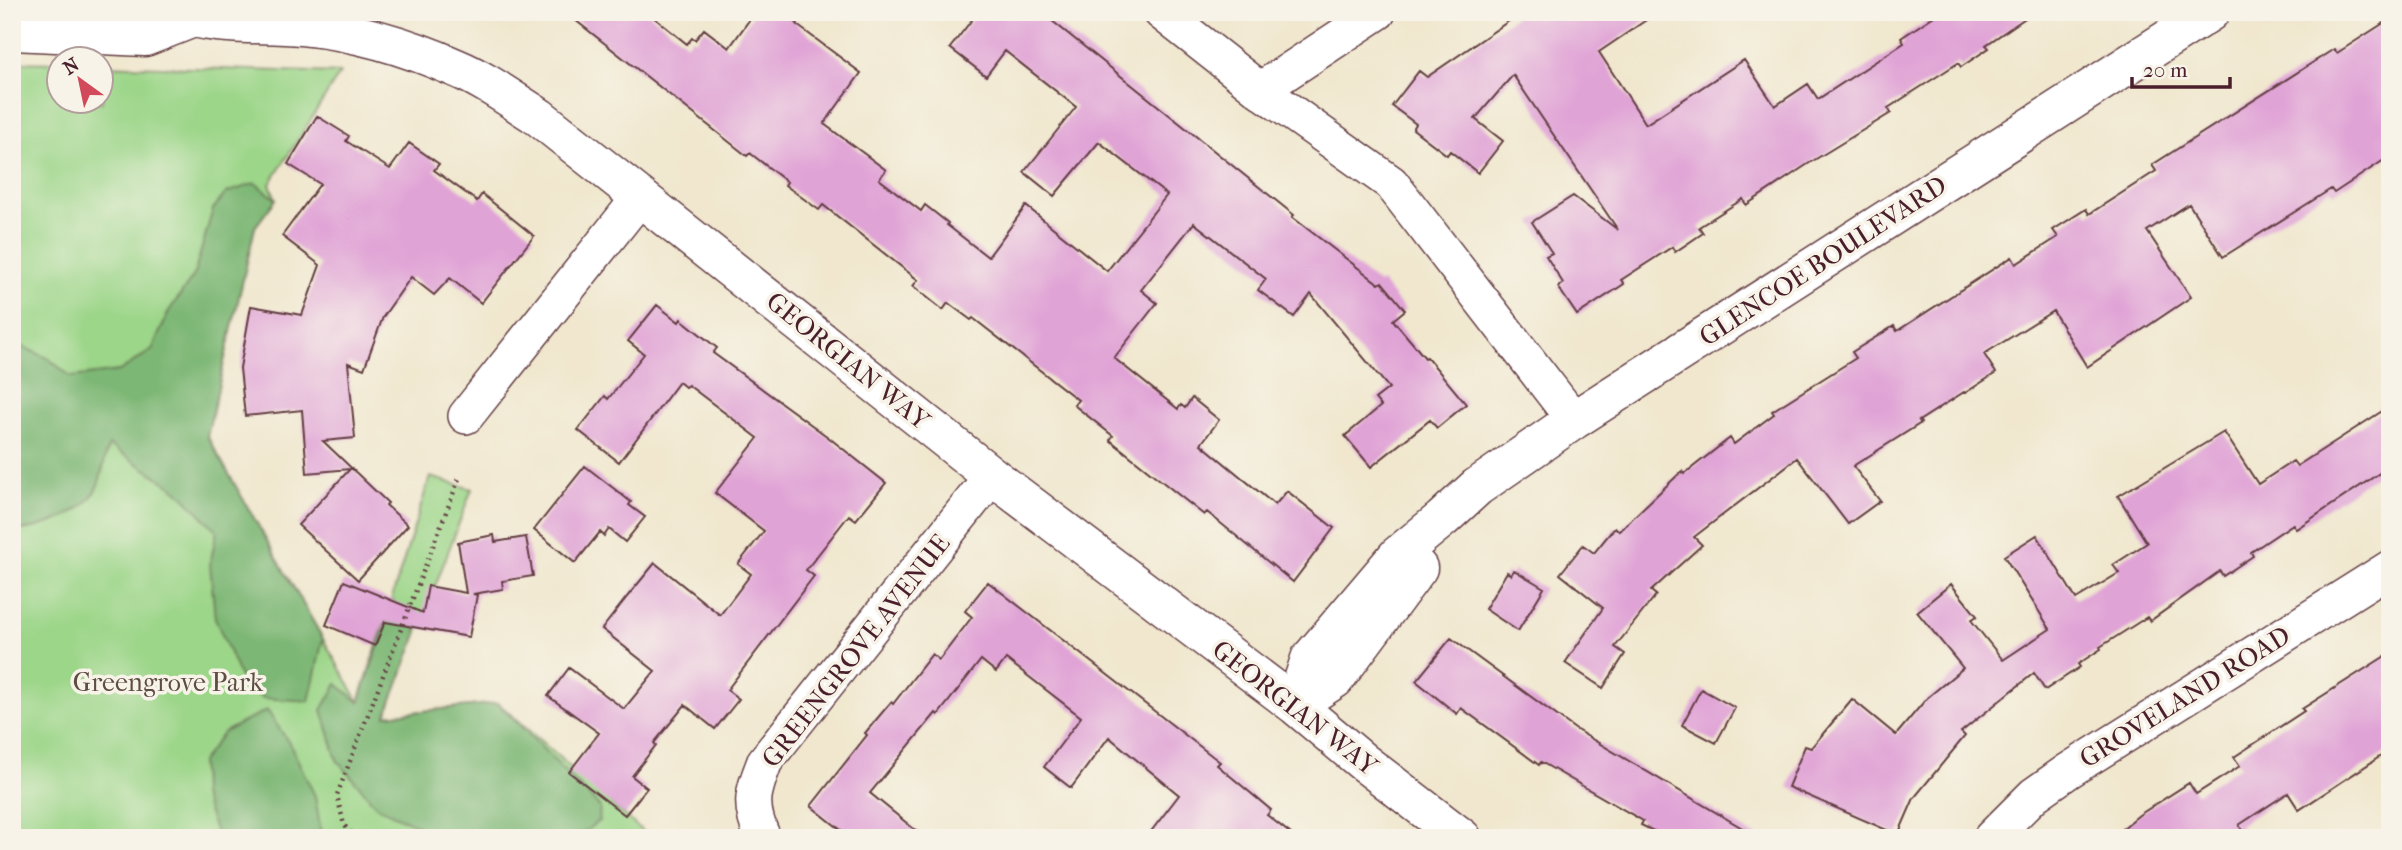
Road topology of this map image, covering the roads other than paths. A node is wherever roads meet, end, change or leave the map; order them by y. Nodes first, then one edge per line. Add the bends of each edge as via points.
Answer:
1 (1161, 12) edge
2 (1378, 12) edge
3 (2210, 12) edge
4 (183, 15) edge
5 (12, 31) edge
6 (1261, 90) junction
7 (641, 196) junction
8 (466, 416) dead end
9 (1574, 420) junction
10 (992, 476) junction
11 (2390, 568) edge
12 (1295, 705) junction
13 (763, 838) edge
14 (1462, 838) edge
15 (1991, 838) edge

1 - 6 street
2 - 6 street
3 - 9 street, GLENCOE BOULEVARD
4 - 5 street via 145,37
4 - 7 street, GEORGIAN WAY via 303,26 380,39 458,68 539,117
6 - 9 street via 1391,183
7 - 8 street
7 - 10 street, GEORGIAN WAY
9 - 12 street, GLENCOE BOULEVARD via 1477,487 1398,555 1310,659
10 - 12 street, GEORGIAN WAY
10 - 13 street, GREENGROVE AVENUE via 765,761 752,795
11 - 15 street, GROVELAND ROAD via 2068,771 2034,795
12 - 14 street, GEORGIAN WAY

